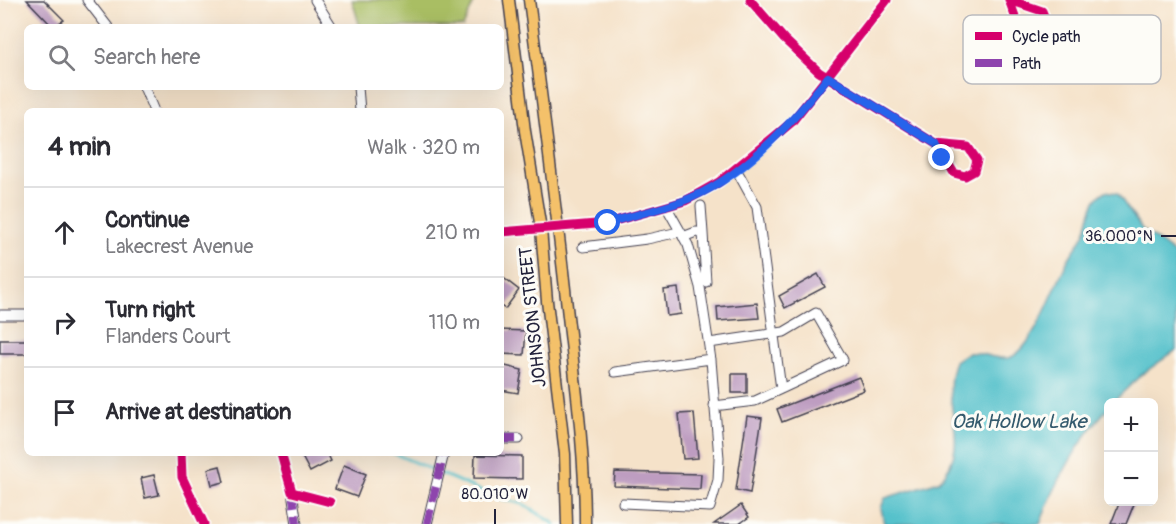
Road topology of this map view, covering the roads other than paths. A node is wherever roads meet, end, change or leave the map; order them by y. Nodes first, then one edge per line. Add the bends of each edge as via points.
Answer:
1 (87, 0) edge
2 (315, 0) edge
3 (509, 0) edge
4 (529, 0) edge
5 (750, 0) edge
6 (887, 0) edge
7 (1009, 0) edge
8 (1015, 15) edge
9 (1044, 15) edge
10 (106, 24) edge
11 (330, 24) edge
12 (828, 77) junction
13 (145, 90) edge
14 (358, 90) edge
15 (153, 108) edge
16 (360, 108) edge
17 (936, 144) junction
18 (736, 169) junction
19 (666, 206) junction
20 (701, 206) dead end
21 (560, 228) junction
22 (541, 229) junction
23 (504, 232) edge
24 (703, 233) junction
25 (681, 235) junction
26 (583, 248) dead end
27 (706, 282) dead end
28 (0, 315) edge
29 (24, 315) edge
30 (774, 334) junction
31 (709, 343) junction
32 (711, 359) junction
33 (615, 372) dead end
34 (781, 389) junction
35 (714, 406) junction
36 (504, 439) edge
37 (519, 439) dead end
38 (181, 456) edge
39 (282, 456) edge
40 (443, 456) edge
41 (292, 492) junction
42 (330, 502) dead end
43 (623, 503) dead end
44 (204, 524) edge
45 (297, 524) edge
46 (427, 524) edge
47 (567, 524) edge
48 (585, 524) edge

1 - 10 street
2 - 11 street
3 - 22 main road, JOHNSON STREET
4 - 21 main road, JOHNSON STREET
5 - 12 street via 784,39
6 - 12 street
7 - 8 street
7 - 9 street via 1042,11
12 - 17 street
12 - 18 street via 792,122
13 - 15 street
14 - 16 street
17 - 17 street via 968,147 976,155 974,171 965,176 954,173
18 - 19 street via 685,201
18 - 30 street via 757,207
19 - 21 street via 608,223
19 - 25 street
20 - 24 street
21 - 22 street
21 - 48 main road, JOHNSON STREET via 579,407
22 - 23 street
22 - 47 main road, JOHNSON STREET via 565,454
24 - 25 street
24 - 27 street
25 - 26 street
25 - 31 street via 700,287
28 - 29 street
30 - 31 street
30 - 34 street
30 - 34 street via 816,313 843,360
31 - 32 street
32 - 33 street
32 - 35 street
34 - 35 street via 755,401
35 - 43 street via 719,458 710,507
36 - 37 street
38 - 44 street via 182,477
39 - 41 street
40 - 46 street
41 - 42 street
41 - 45 street

